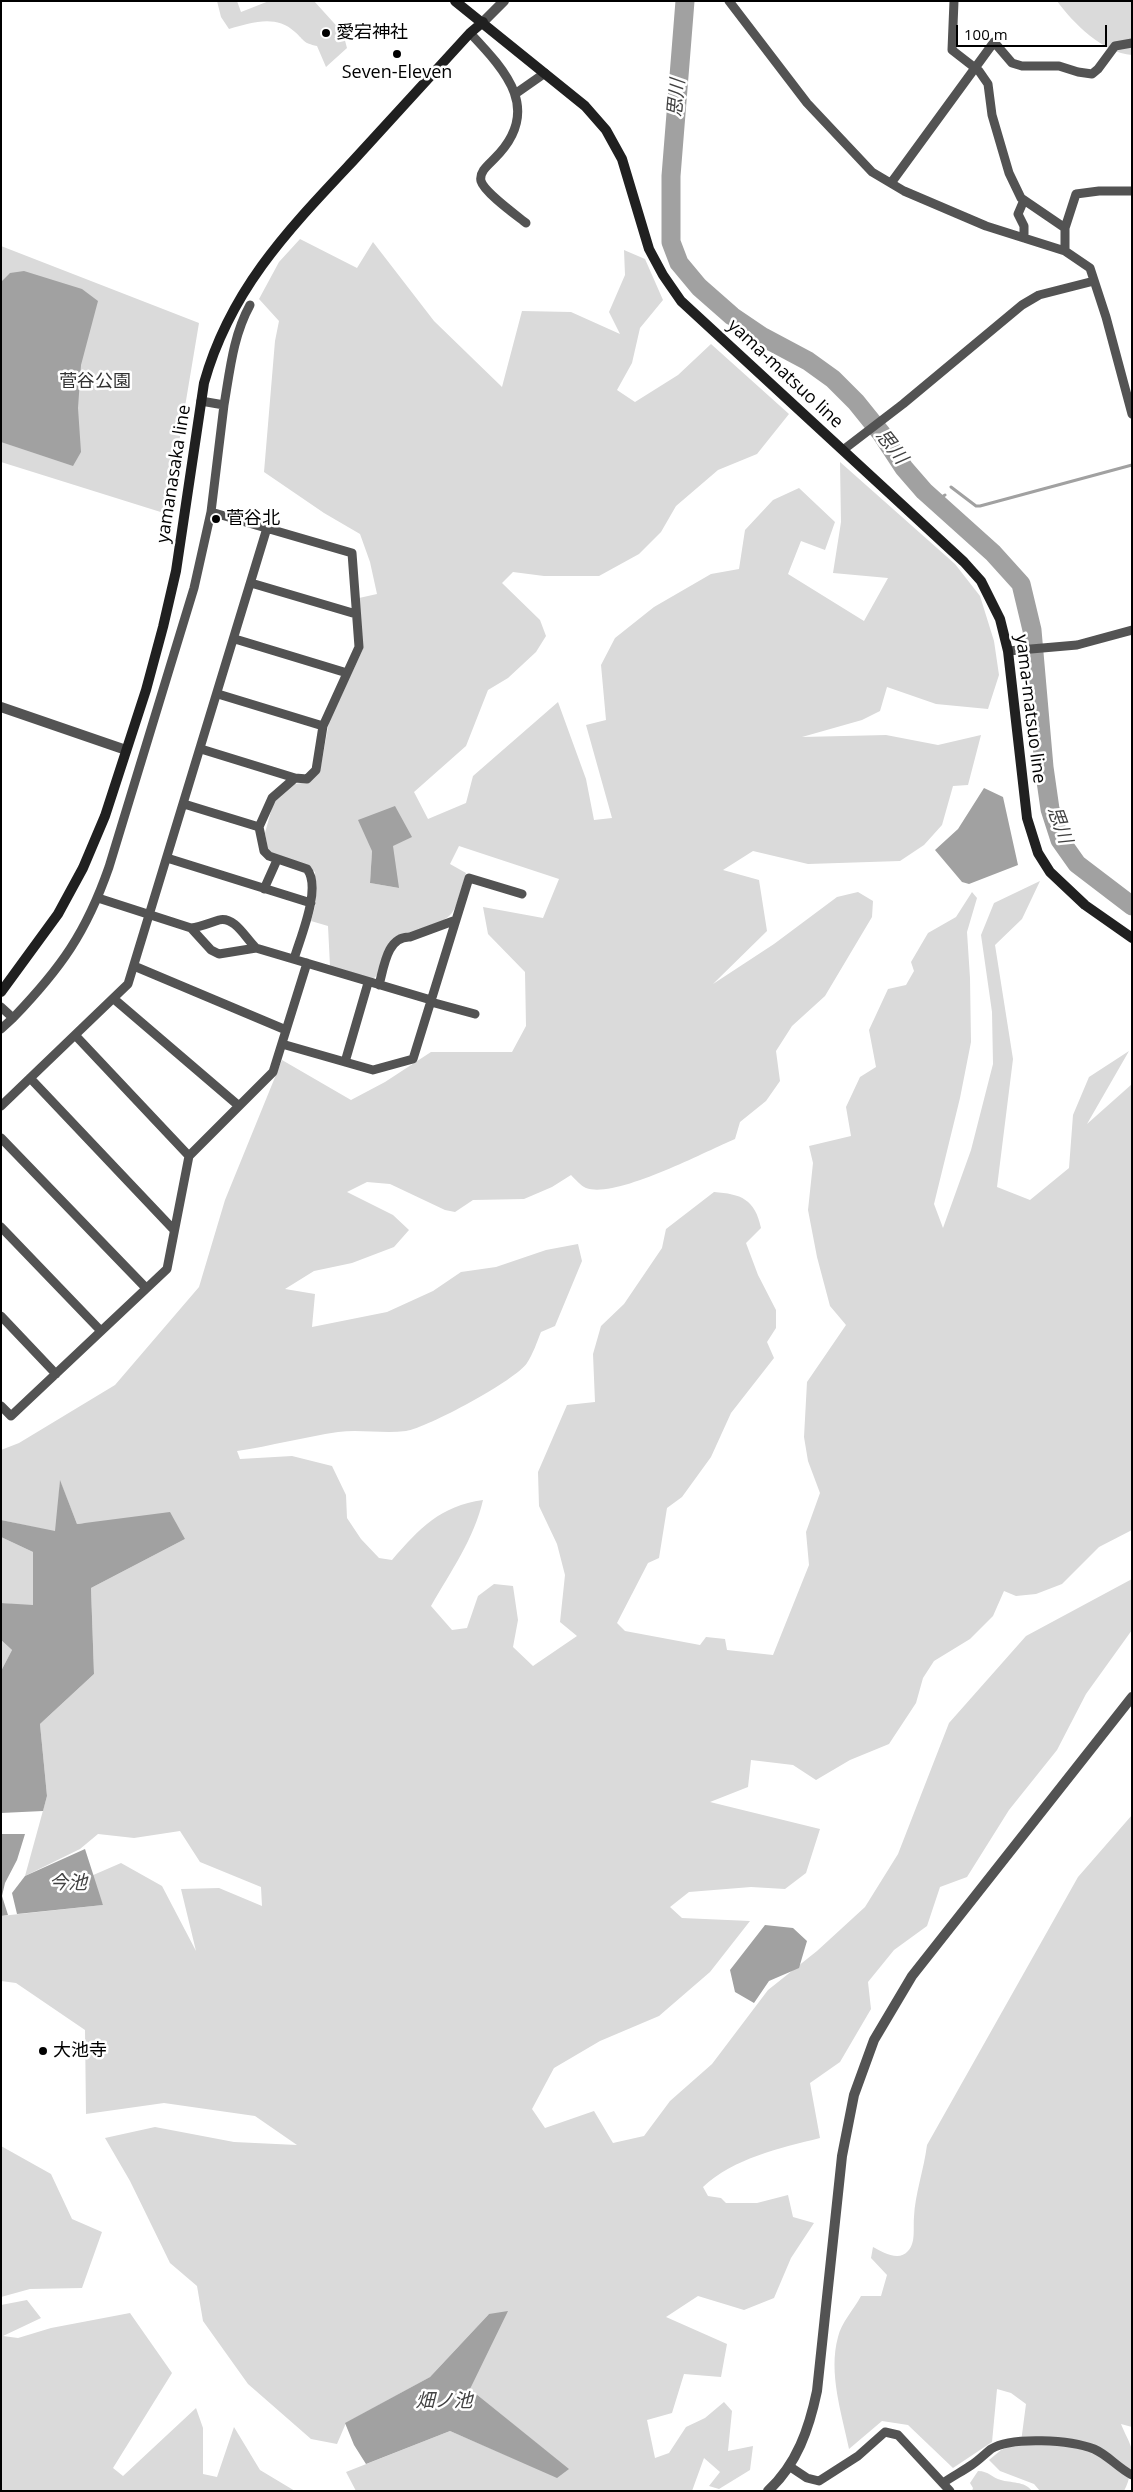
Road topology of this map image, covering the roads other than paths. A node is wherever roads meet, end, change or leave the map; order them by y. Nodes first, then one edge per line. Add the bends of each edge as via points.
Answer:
1 (455, 1) edge
2 (504, 1) edge
3 (729, 1) edge
4 (954, 1) edge
5 (483, 22) junction
6 (470, 33) junction
7 (1132, 43) edge
8 (974, 68) junction
9 (545, 73) junction
10 (516, 94) junction
11 (891, 183) junction
12 (1132, 191) edge
13 (1024, 200) junction
14 (526, 223) dead end
15 (1065, 228) junction
16 (1024, 238) junction
17 (1065, 251) junction
18 (1094, 280) junction
19 (250, 305) dead end
20 (201, 401) junction
21 (224, 405) junction
22 (1132, 414) edge
23 (843, 450) junction
24 (211, 512) junction
25 (267, 528) junction
26 (251, 583) junction
27 (356, 614) junction
28 (1132, 630) edge
29 (235, 639) junction
30 (1008, 651) junction
31 (348, 673) junction
32 (218, 694) junction
33 (1, 707) edge
34 (323, 726) junction
35 (201, 749) junction
36 (126, 750) junction
37 (295, 778) junction
38 (184, 804) junction
39 (259, 826) junction
40 (167, 858) junction
41 (277, 860) junction
42 (264, 889) junction
43 (522, 894) dead end
44 (98, 898) junction
45 (311, 903) junction
46 (150, 914) junction
47 (456, 920) junction
48 (191, 928) junction
49 (1132, 938) edge
50 (256, 948) junction
51 (294, 959) junction
52 (307, 963) junction
53 (134, 966) junction
54 (368, 983) junction
55 (378, 985) junction
56 (1, 992) edge
57 (114, 999) junction
58 (431, 1001) junction
59 (1, 1007) edge
60 (475, 1014) dead end
61 (13, 1018) junction
62 (1, 1029) edge
63 (286, 1030) junction
64 (75, 1035) junction
65 (282, 1044) junction
66 (345, 1062) junction
67 (30, 1078) junction
68 (1, 1106) edge
69 (239, 1106) junction
70 (1, 1138) edge
71 (190, 1156) junction
72 (1, 1227) edge
73 (174, 1230) junction
74 (146, 1288) junction
75 (1, 1316) edge
76 (101, 1331) junction
77 (56, 1374) junction
78 (1, 1406) edge
79 (1132, 1697) edge
80 (789, 2466) junction
81 (1132, 2475) edge
82 (943, 2483) junction
83 (768, 2491) edge
84 (950, 2491) edge

1 - 5 main road, yama-matsuo line
2 - 5 street
3 - 11 street via 807,103 872,172
4 - 8 street via 952,50
5 - 6 main road, yamanasaka line
5 - 9 main road, yama-matsuo line
6 - 10 street via 494,59
6 - 20 main road, yamanasaka line via 301,217 256,271 219,338
7 - 8 street via 1115,46 1092,74 1059,66 1012,63 994,42
8 - 11 street
8 - 13 street via 988,84 992,115 1009,173
9 - 10 street
9 - 23 main road, yama-matsuo line via 585,106 606,130 622,160 649,249 682,301
10 - 14 street via 519,110 516,126 499,154 483,171 481,181
11 - 16 street via 904,192
12 - 15 street via 1099,190 1076,194
13 - 15 street
13 - 16 street via 1018,214 1024,226
15 - 17 street
16 - 17 street
17 - 18 street via 1090,268
18 - 22 street
18 - 23 street via 1038,295 1022,305
19 - 21 street via 233,351
20 - 21 street
20 - 36 main road, yamanasaka line via 172,590 146,690
21 - 24 street
23 - 30 main road, yama-matsuo line via 981,581 1000,619
24 - 25 street
24 - 44 street via 194,588
25 - 26 street
25 - 27 street via 352,553
26 - 27 street
26 - 29 street
27 - 31 street via 359,647
28 - 30 street via 1077,644
29 - 31 street
29 - 32 street
30 - 49 main road, yama-matsuo line via 1027,818 1038,853 1050,872 1085,905
31 - 34 street
32 - 34 street
32 - 35 street
33 - 36 street
34 - 37 street via 316,770 307,779
35 - 37 street
35 - 38 street
36 - 56 main road, yamanasaka line via 105,816 83,868 50,927
37 - 39 street via 272,798
38 - 39 street
38 - 40 street
39 - 41 street via 264,851
40 - 42 street
40 - 46 street
41 - 42 street
41 - 45 street via 307,869 311,874
42 - 45 street
43 - 47 street via 469,878
44 - 46 street
44 - 61 street via 82,932 60,966
45 - 51 street
46 - 48 street
46 - 53 street
47 - 55 street via 402,937 391,946
47 - 58 street
48 - 50 street via 211,950 219,954
48 - 50 street via 228,920
50 - 51 street
51 - 52 street
52 - 54 street
52 - 63 street
53 - 57 street via 128,984
53 - 63 street
54 - 55 street
54 - 66 street
55 - 58 street
57 - 64 street
57 - 69 street
58 - 60 street
58 - 66 street via 413,1059 373,1070
59 - 61 street
61 - 62 street
63 - 65 street
64 - 67 street
64 - 71 street
65 - 66 street
65 - 69 street via 272,1072
67 - 68 street
67 - 73 street
69 - 71 street
70 - 74 street
71 - 73 street
72 - 76 street
73 - 74 street via 167,1269
74 - 76 street
75 - 77 street
76 - 77 street
77 - 78 street via 11,1416
79 - 80 street via 912,1976 874,2040 855,2091 842,2156 817,2392 808,2428
80 - 82 street via 807,2478 819,2480 858,2456 885,2432 898,2435
80 - 83 street
81 - 82 street via 1093,2449 1066,2443 1021,2441 992,2448 974,2464
82 - 84 street

